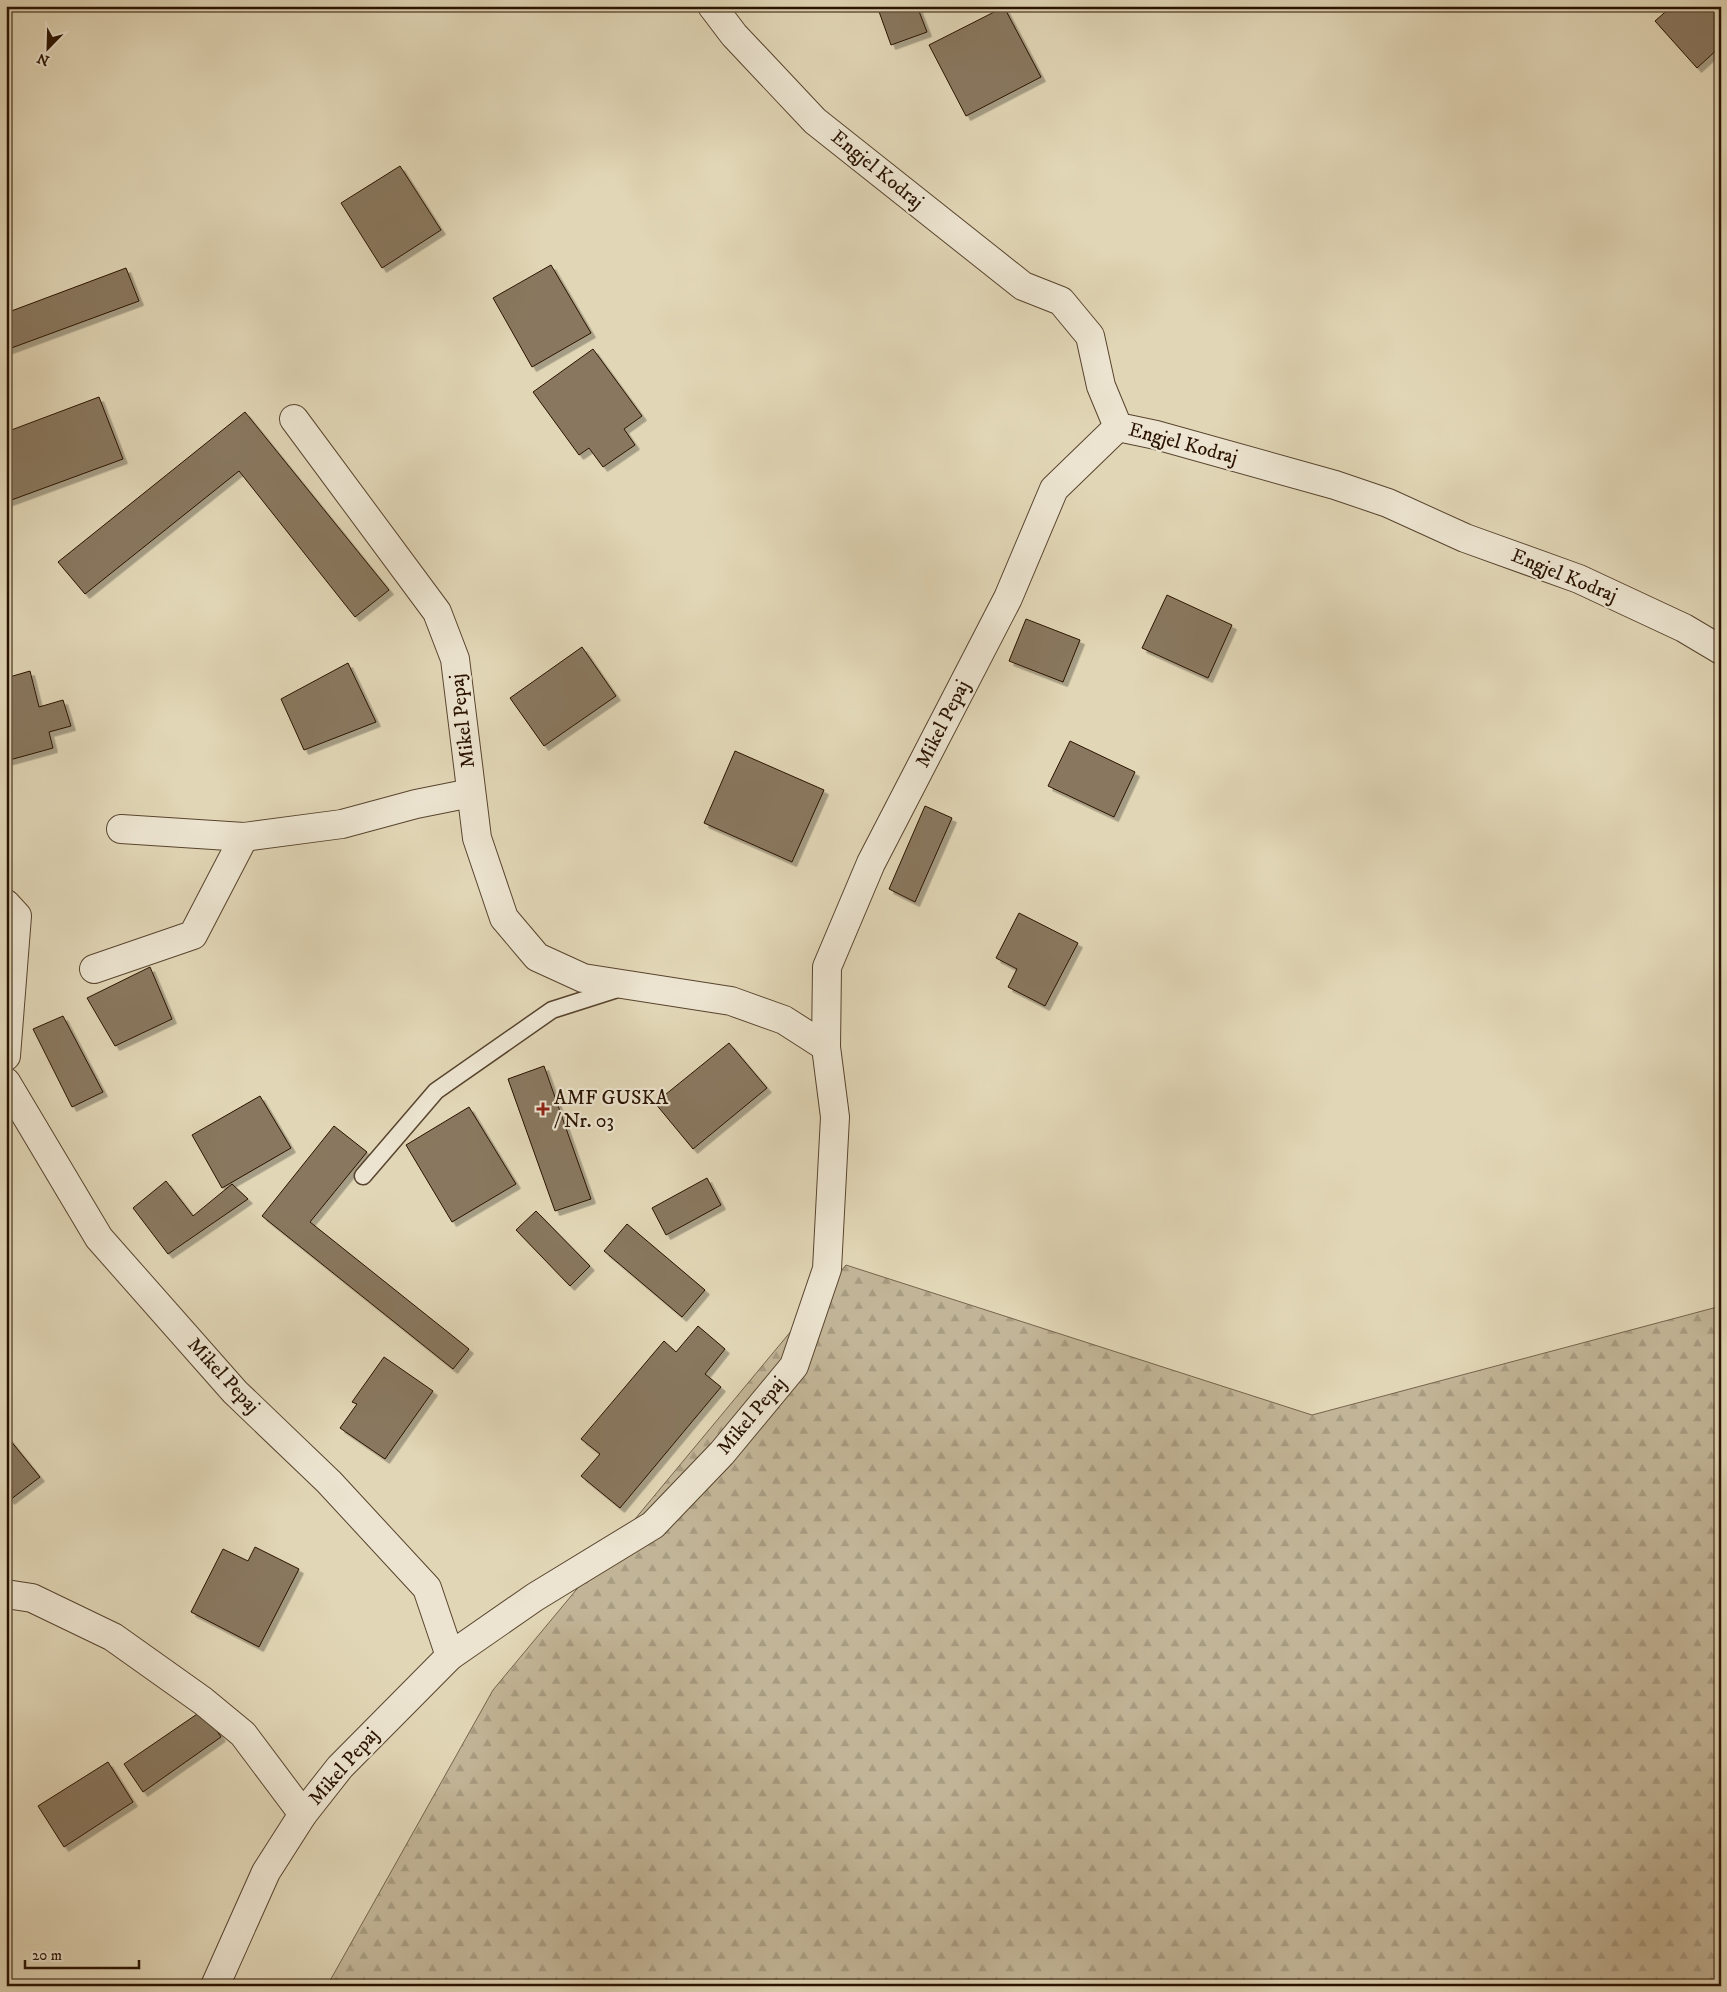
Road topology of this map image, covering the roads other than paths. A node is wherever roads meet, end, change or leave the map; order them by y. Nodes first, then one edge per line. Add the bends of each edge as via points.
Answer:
1 (712, 6) edge
2 (294, 419) dead end
3 (1118, 427) junction
4 (1721, 650) edge
5 (471, 792) junction
6 (121, 828) dead end
7 (244, 837) junction
8 (6, 904) edge
9 (94, 969) dead end
10 (631, 985) junction
11 (826, 1047) junction
12 (6, 1056) edge
13 (6, 1082) edge
14 (363, 1176) dead end
15 (6, 1594) edge
16 (450, 1656) junction
17 (303, 1814) junction
18 (215, 1986) edge

1 - 3 street, Engjel Kodraj via 734,35 815,121 1024,286 1061,301 1090,336 1101,386
2 - 5 street, Mikel Pepaj via 437,612 455,660
3 - 4 street, Engjel Kodraj via 1388,502 1465,538 1579,579 1684,628
3 - 11 street, Mikel Pepaj via 1054,489 1008,598 871,863 827,967
5 - 7 street via 342,824
5 - 10 street, Mikel Pepaj via 477,838 504,918 537,957 583,978
6 - 7 street
7 - 9 street via 193,935
8 - 12 street via 17,916
10 - 11 street, Mikel Pepaj via 732,1001 784,1020
10 - 14 lane, Mikel Pepaj via 552,1010 499,1045 436,1091
11 - 16 street, Mikel Pepaj via 834,1117 827,1269 794,1366 722,1453 653,1525 535,1597
13 - 16 street, Mikel Pepaj via 99,1238 235,1392 329,1482 427,1588
15 - 17 street, Mikel Pepaj via 32,1598 113,1637 203,1701 243,1734
16 - 17 street, Mikel Pepaj via 340,1767
17 - 18 street, Mikel Pepaj via 266,1872

